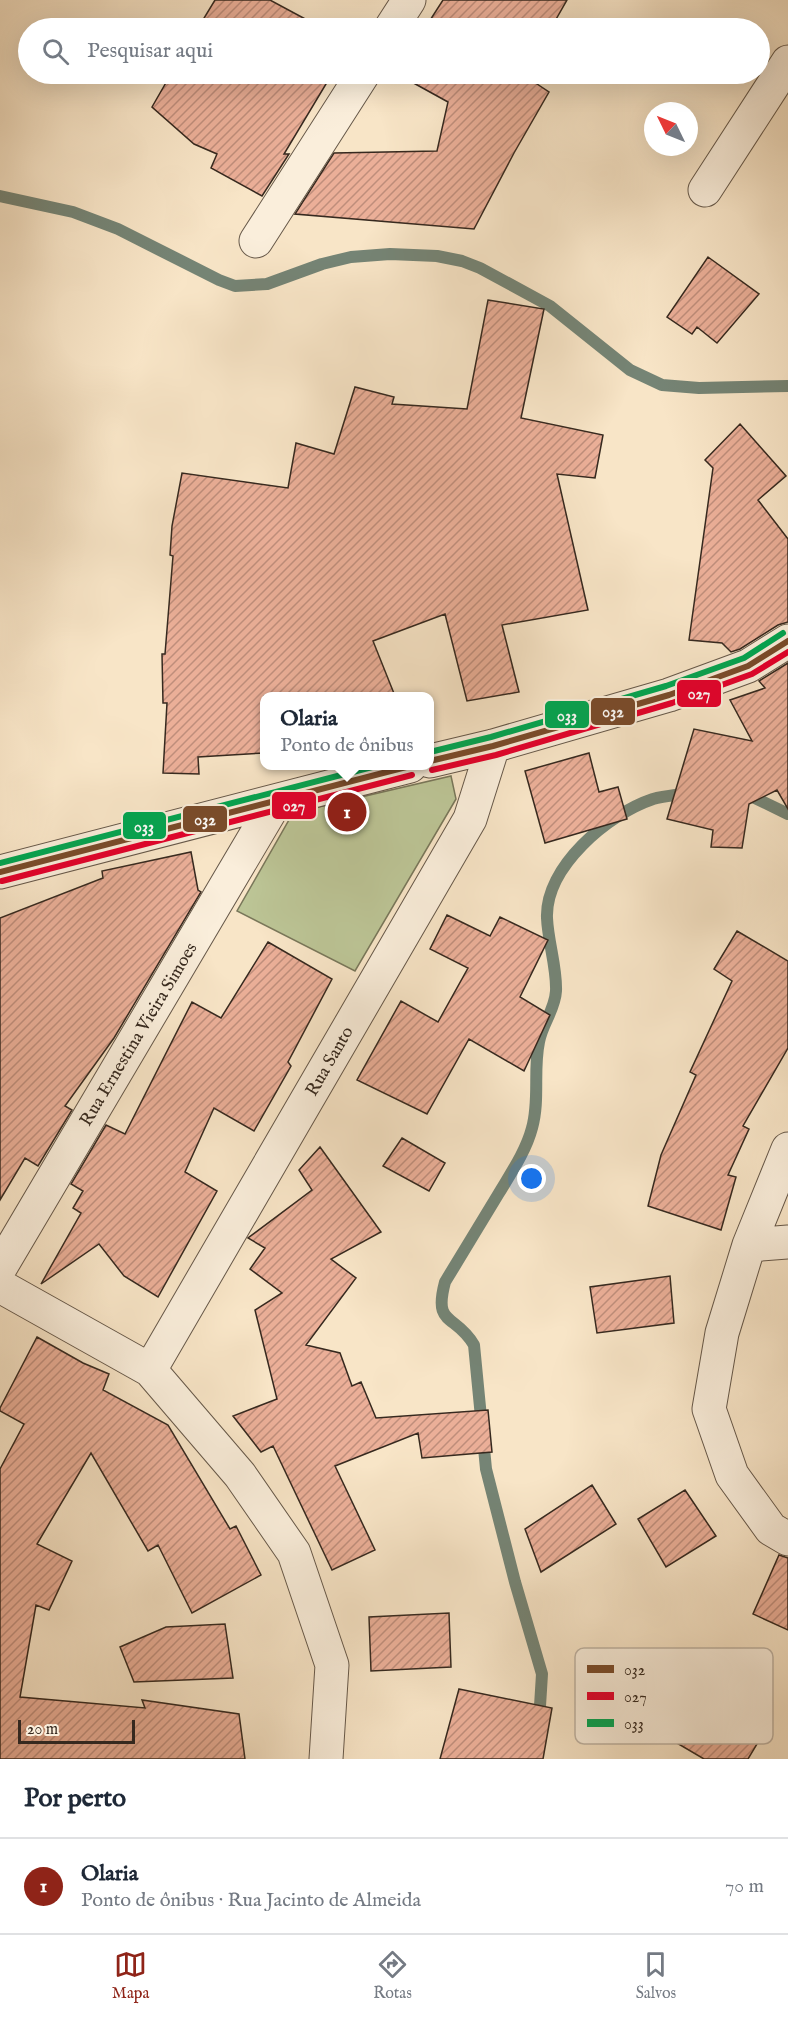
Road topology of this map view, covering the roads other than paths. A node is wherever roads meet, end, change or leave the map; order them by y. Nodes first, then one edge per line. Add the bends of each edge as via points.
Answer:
1 (409, 0) edge
2 (397, 18) edge
3 (788, 62) edge
4 (357, 84) edge
5 (705, 190) dead end
6 (256, 241) dead end
7 (788, 641) edge
8 (493, 746) junction
9 (434, 760) edge
10 (390, 770) edge
11 (276, 801) junction
12 (0, 872) edge
13 (788, 1149) edge
14 (788, 1242) edge
15 (749, 1245) junction
16 (0, 1268) edge
17 (0, 1286) edge
18 (150, 1370) junction
19 (788, 1539) edge
20 (326, 1759) edge

1 - 2 street
3 - 5 street
4 - 6 street
7 - 8 street via 748,666 669,695
8 - 9 street
8 - 18 street, Rua Santo via 470,819
10 - 11 street
11 - 12 street
11 - 16 street, Rua Ernestina Vieira Simoes
13 - 15 street
14 - 15 street
15 - 19 street via 722,1333 709,1409 732,1475 771,1529
17 - 18 street
18 - 20 street via 240,1475 294,1553 332,1665

